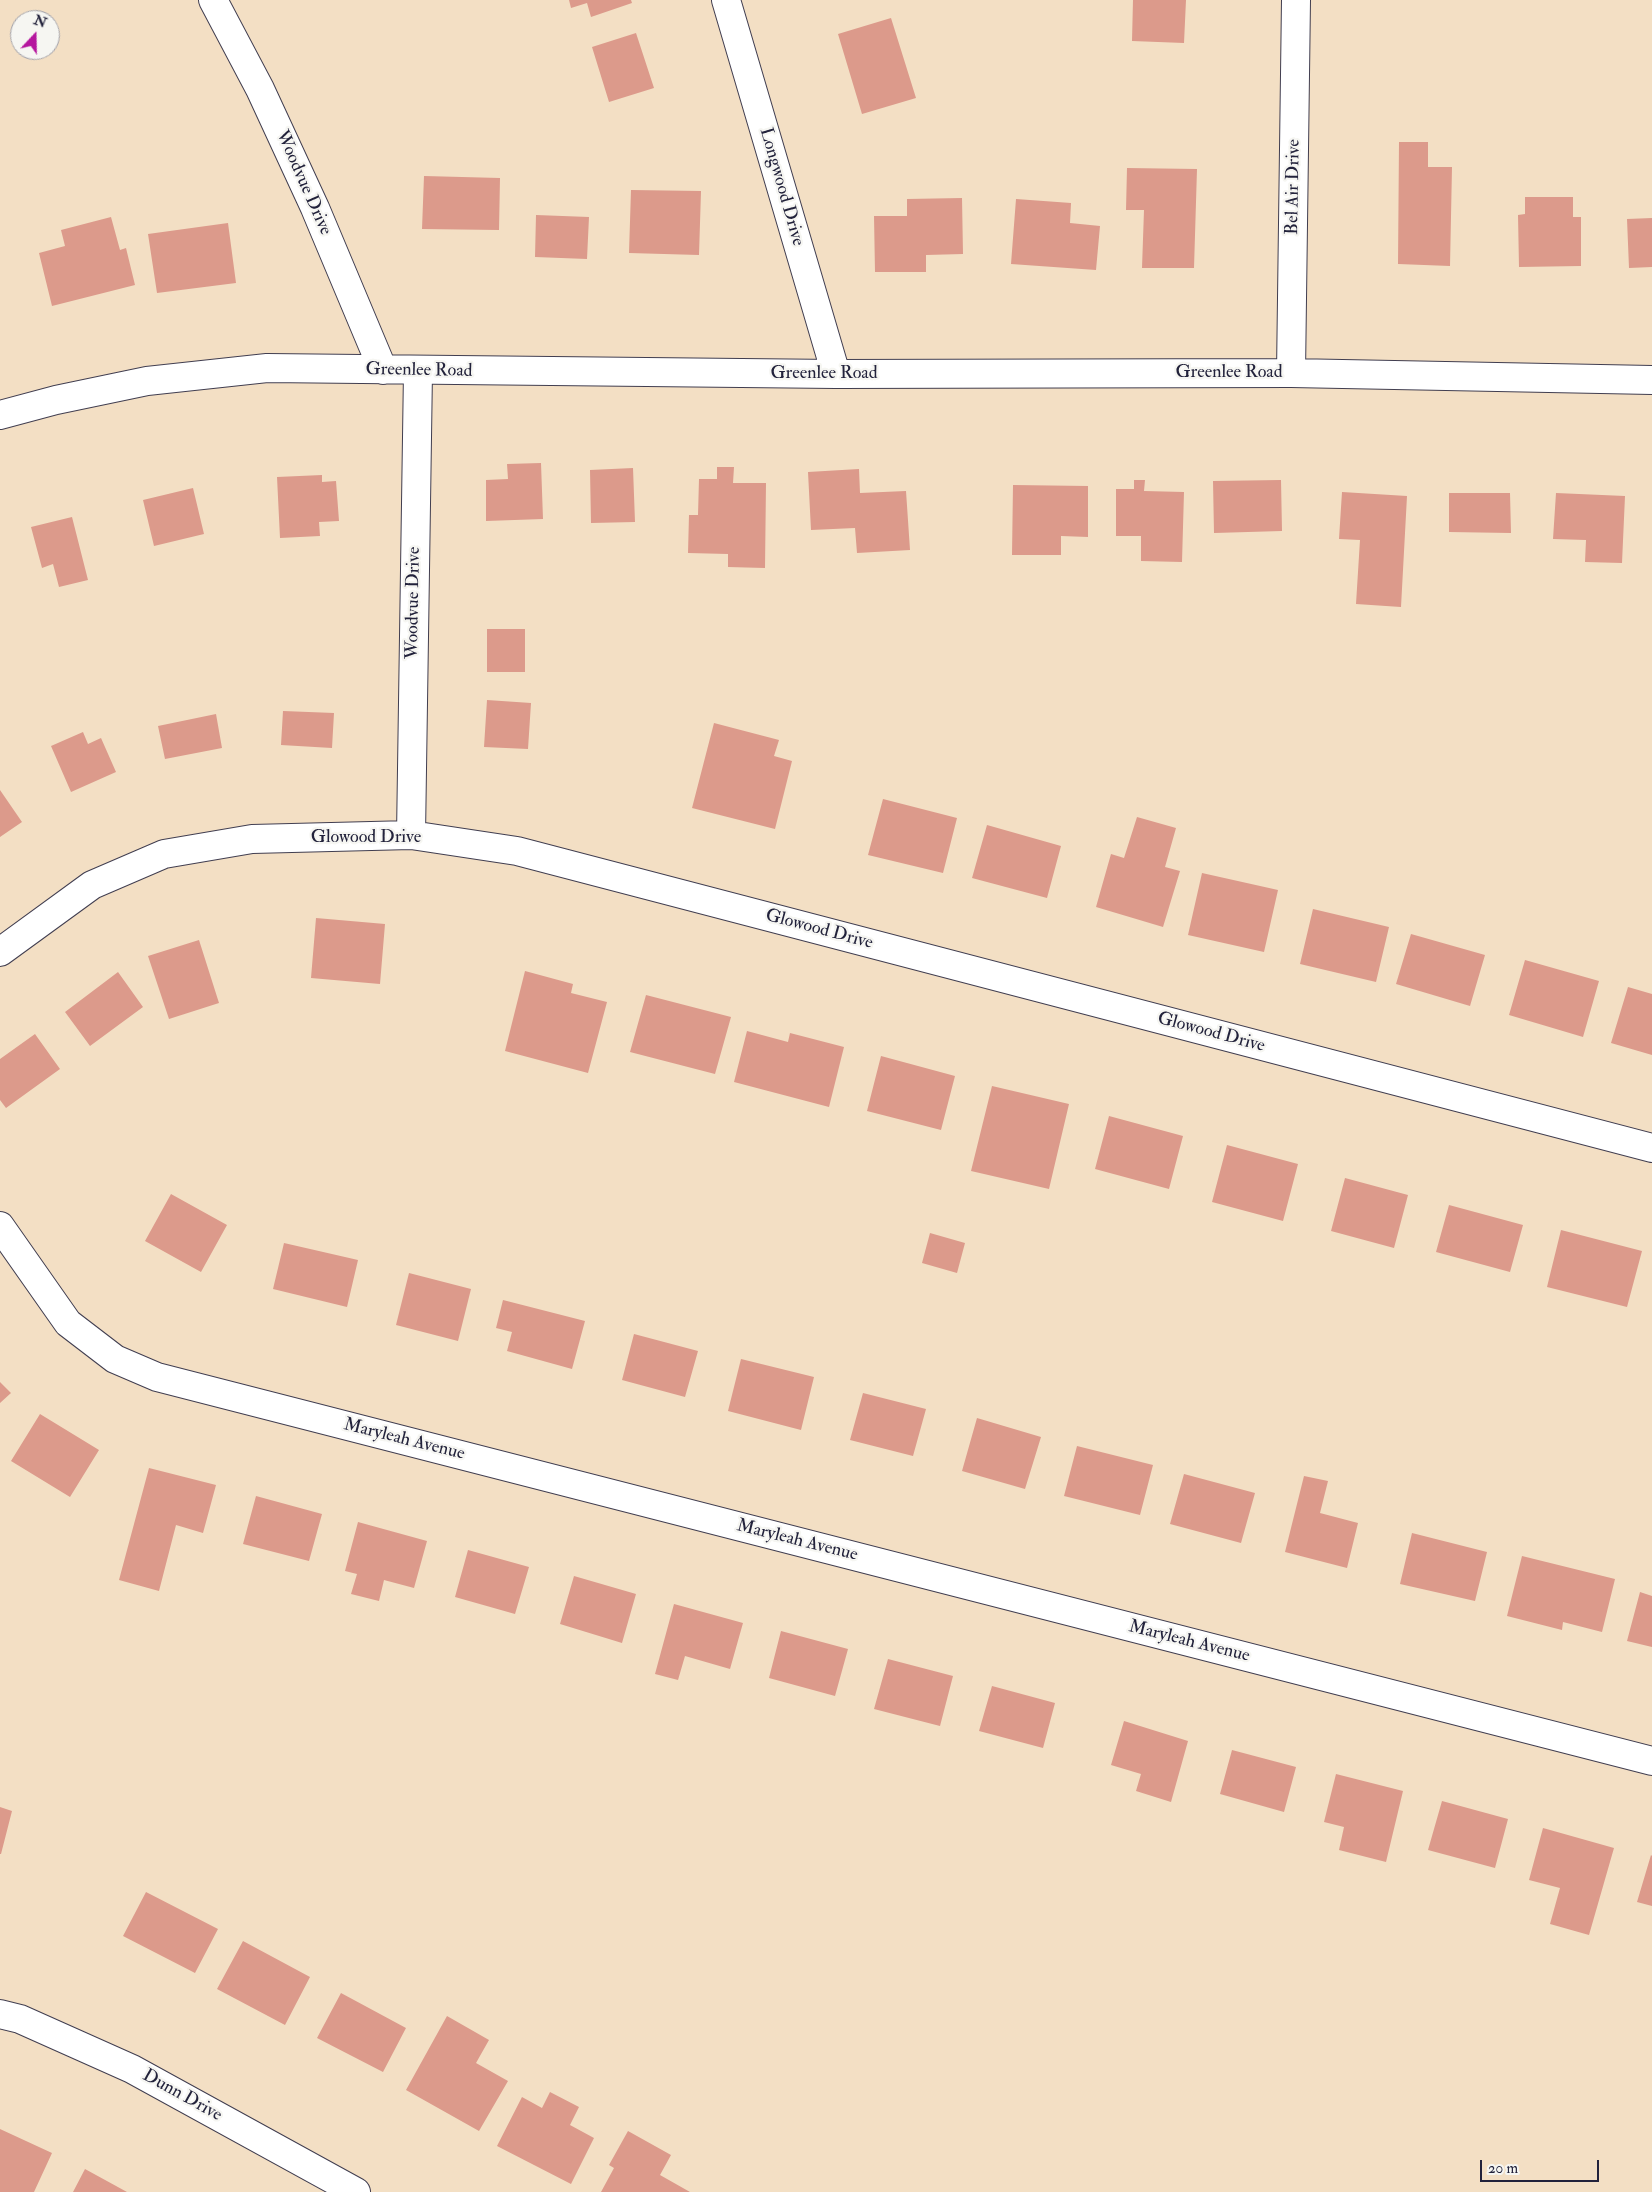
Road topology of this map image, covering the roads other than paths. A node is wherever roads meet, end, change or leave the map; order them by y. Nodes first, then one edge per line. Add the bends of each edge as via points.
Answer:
1 (213, 0) edge
2 (726, 0) edge
3 (1296, 0) edge
4 (383, 370) junction
5 (418, 371) junction
6 (1291, 373) junction
7 (836, 374) junction
8 (1652, 380) edge
9 (0, 415) edge
10 (411, 835) junction
11 (0, 952) edge
12 (1652, 1148) edge
13 (0, 1226) edge
14 (1652, 1761) edge
15 (0, 2014) edge
16 (356, 2192) edge

1 - 4 street, Woodvue Drive via 260,89 315,208
2 - 7 street, Longwood Drive
3 - 6 street, Bel Air Drive
4 - 5 street, Greenlee Road
4 - 9 street, Greenlee Road via 268,368 147,381
5 - 7 street, Greenlee Road
5 - 10 street, Woodvue Drive
6 - 7 street, Greenlee Road
6 - 8 street, Greenlee Road
10 - 11 street, Glowood Drive via 252,839 164,854 92,885
10 - 12 street, Glowood Drive via 517,851
13 - 14 street, Maryleah Avenue via 68,1323 116,1359 157,1377
15 - 16 street, Dunn Drive via 20,2019 132,2069

